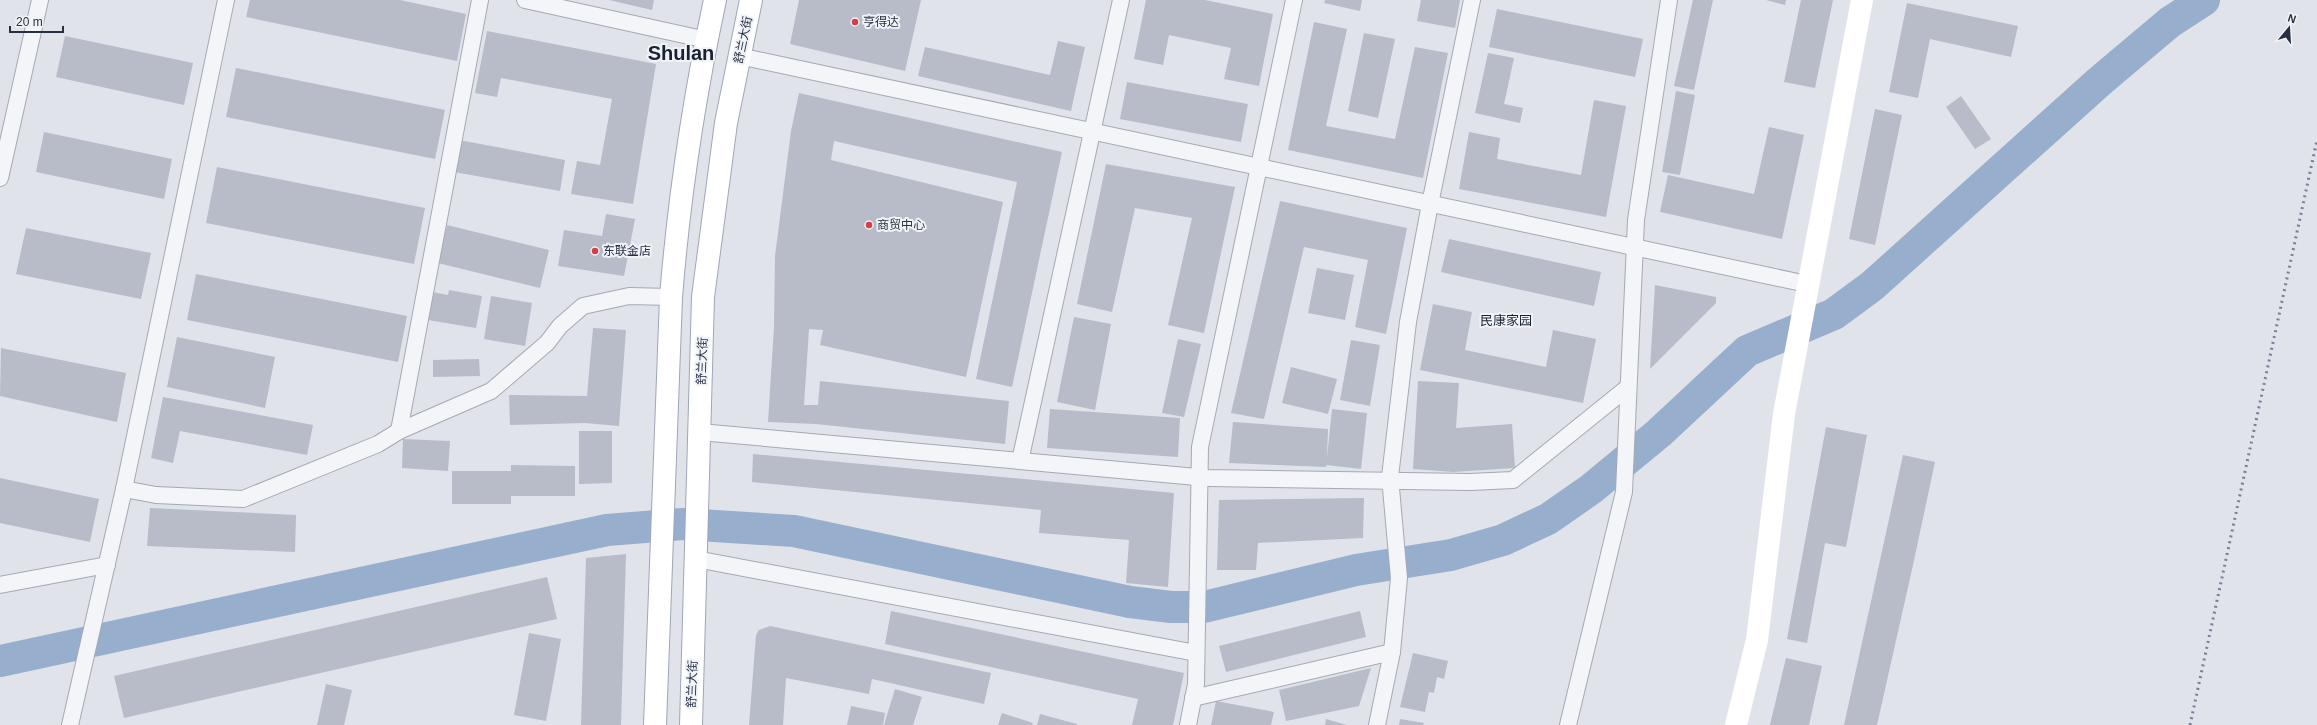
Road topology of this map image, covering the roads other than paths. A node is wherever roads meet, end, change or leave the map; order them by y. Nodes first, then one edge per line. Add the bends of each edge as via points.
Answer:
1 (40, 0) edge
2 (226, 0) edge
3 (480, 0) edge
4 (525, 0) edge
5 (716, 0) edge
6 (751, 0) edge
7 (1121, 0) edge
8 (1294, 0) edge
9 (1472, 0) edge
10 (1669, 0) edge
11 (1862, 0) edge
12 (707, 40) junction
13 (739, 56) junction
14 (1092, 132) junction
15 (1259, 167) junction
16 (0, 178) edge
17 (1430, 204) junction
18 (1634, 248) junction
19 (1807, 284) junction
20 (671, 297) junction
21 (1627, 391) junction
22 (400, 431) junction
23 (700, 432) junction
24 (1020, 461) junction
25 (1199, 477) junction
26 (1390, 480) junction
27 (124, 490) junction
28 (696, 558) junction
29 (105, 572) junction
30 (0, 585) edge
31 (1196, 650) junction
32 (1392, 652) junction
33 (1193, 698) junction
34 (70, 725) edge
35 (655, 725) edge
36 (691, 725) edge
37 (1188, 725) edge
38 (1377, 725) edge
39 (1568, 725) edge
40 (1736, 725) edge

1 - 16 street
2 - 27 street
3 - 22 street
4 - 12 street
5 - 12 main road
6 - 13 main road, 舒兰大街
7 - 14 street
8 - 15 street
9 - 17 street
10 - 18 street
11 - 19 main road
12 - 20 main road via 692,126
13 - 14 street
13 - 23 main road, 舒兰大街 via 726,123 703,297
14 - 15 street
14 - 24 street
15 - 17 street
15 - 25 street via 1200,447
17 - 18 street
17 - 26 street via 1408,322
18 - 19 street
18 - 21 street
19 - 40 main road via 1784,414 1757,640
20 - 22 street via 629,296 583,306 560,326 547,343 491,390
20 - 35 main road
21 - 26 street via 1513,480
21 - 39 street via 1624,492
22 - 27 street via 378,444 243,499 156,495
23 - 24 street
23 - 28 main road, 舒兰大街
24 - 25 street
25 - 26 street
25 - 31 street
26 - 32 street via 1399,578
27 - 29 street
28 - 31 street
28 - 36 main road, 舒兰大街
29 - 30 street
29 - 34 street
31 - 33 street via 1196,684
32 - 33 street
32 - 38 street
33 - 37 street

